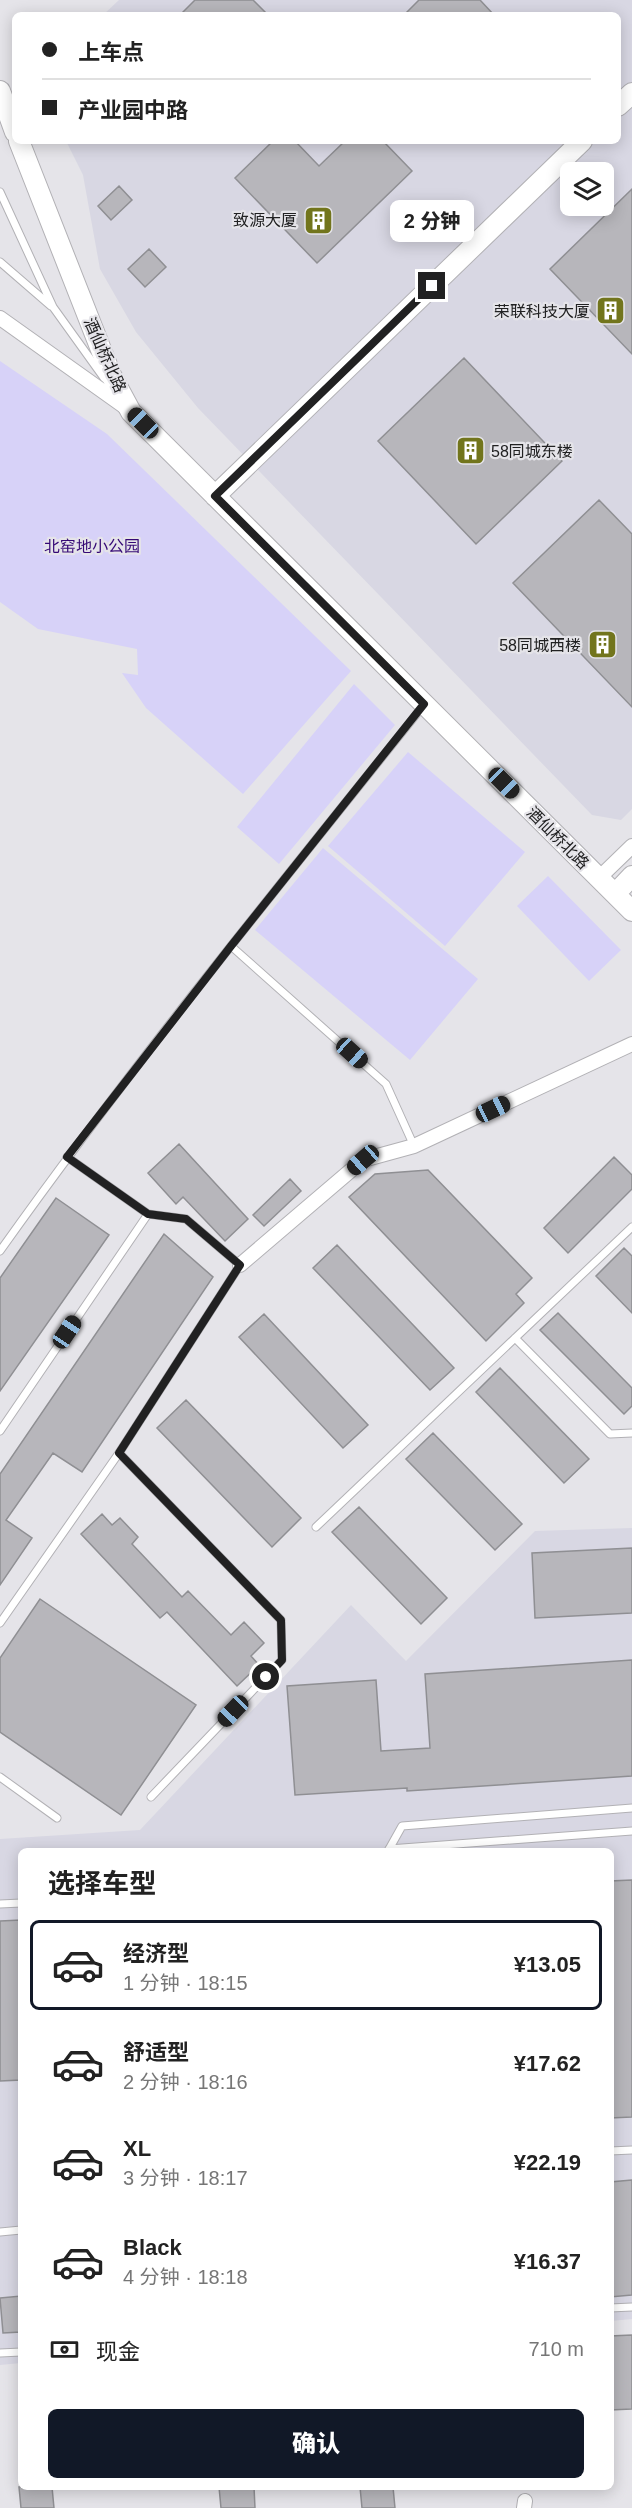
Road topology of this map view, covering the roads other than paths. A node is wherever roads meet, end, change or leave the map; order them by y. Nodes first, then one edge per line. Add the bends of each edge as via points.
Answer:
1 (0, 91) edge
2 (632, 93) edge
3 (621, 103) edge
4 (12, 124) edge
5 (20, 144) edge
6 (579, 144) edge
7 (0, 192) edge
8 (0, 262) edge
9 (53, 308) junction
10 (0, 318) edge
11 (131, 412) junction
12 (215, 496) junction
13 (424, 704) junction
14 (632, 846) edge
15 (632, 876) edge
16 (598, 878) junction
17 (615, 894) junction
18 (632, 911) edge
19 (231, 946) junction
20 (632, 1044) edge
21 (414, 1146) junction
22 (67, 1157) junction
23 (148, 1214) junction
24 (632, 1227) edge
25 (0, 1251) edge
26 (240, 1265) junction
27 (515, 1338) junction
28 (0, 1431) edge
29 (632, 1433) edge
30 (119, 1453) junction
31 (316, 1527) dead end
32 (0, 1623) edge
33 (0, 1777) edge
34 (151, 1797) dead end
35 (632, 1808) edge
36 (57, 1818) dead end
37 (632, 1831) edge
38 (390, 1848) edge
39 (415, 1848) edge
40 (18, 1902) edge
41 (0, 1904) edge
42 (632, 2150) edge
43 (614, 2151) edge
44 (18, 2230) edge
45 (0, 2232) edge
46 (632, 2307) edge
47 (614, 2308) edge
48 (18, 2352) edge
49 (0, 2353) edge

1 - 4 street
2 - 3 street
5 - 11 street, 酒仙桥北路 via 111,375
6 - 12 street
7 - 9 lane
8 - 9 lane
9 - 11 lane
10 - 11 street
11 - 12 street, 酒仙桥北路
12 - 13 street, 酒仙桥北路
13 - 16 street, 酒仙桥北路
13 - 19 lane
14 - 16 street
15 - 17 street
16 - 17 street, 酒仙桥北路
17 - 18 street, 酒仙桥北路
19 - 21 lane via 386,1084
19 - 22 lane
20 - 21 street
21 - 26 street via 363,1160
22 - 23 lane
22 - 25 lane
23 - 26 lane via 186,1219
23 - 28 lane
24 - 27 lane
26 - 30 lane
27 - 29 lane via 610,1434
27 - 31 lane
30 - 32 lane
30 - 34 lane via 281,1620 282,1660
33 - 36 lane
35 - 38 lane via 402,1826
37 - 39 lane
40 - 41 lane
42 - 43 lane
44 - 45 lane
46 - 47 lane
48 - 49 lane

